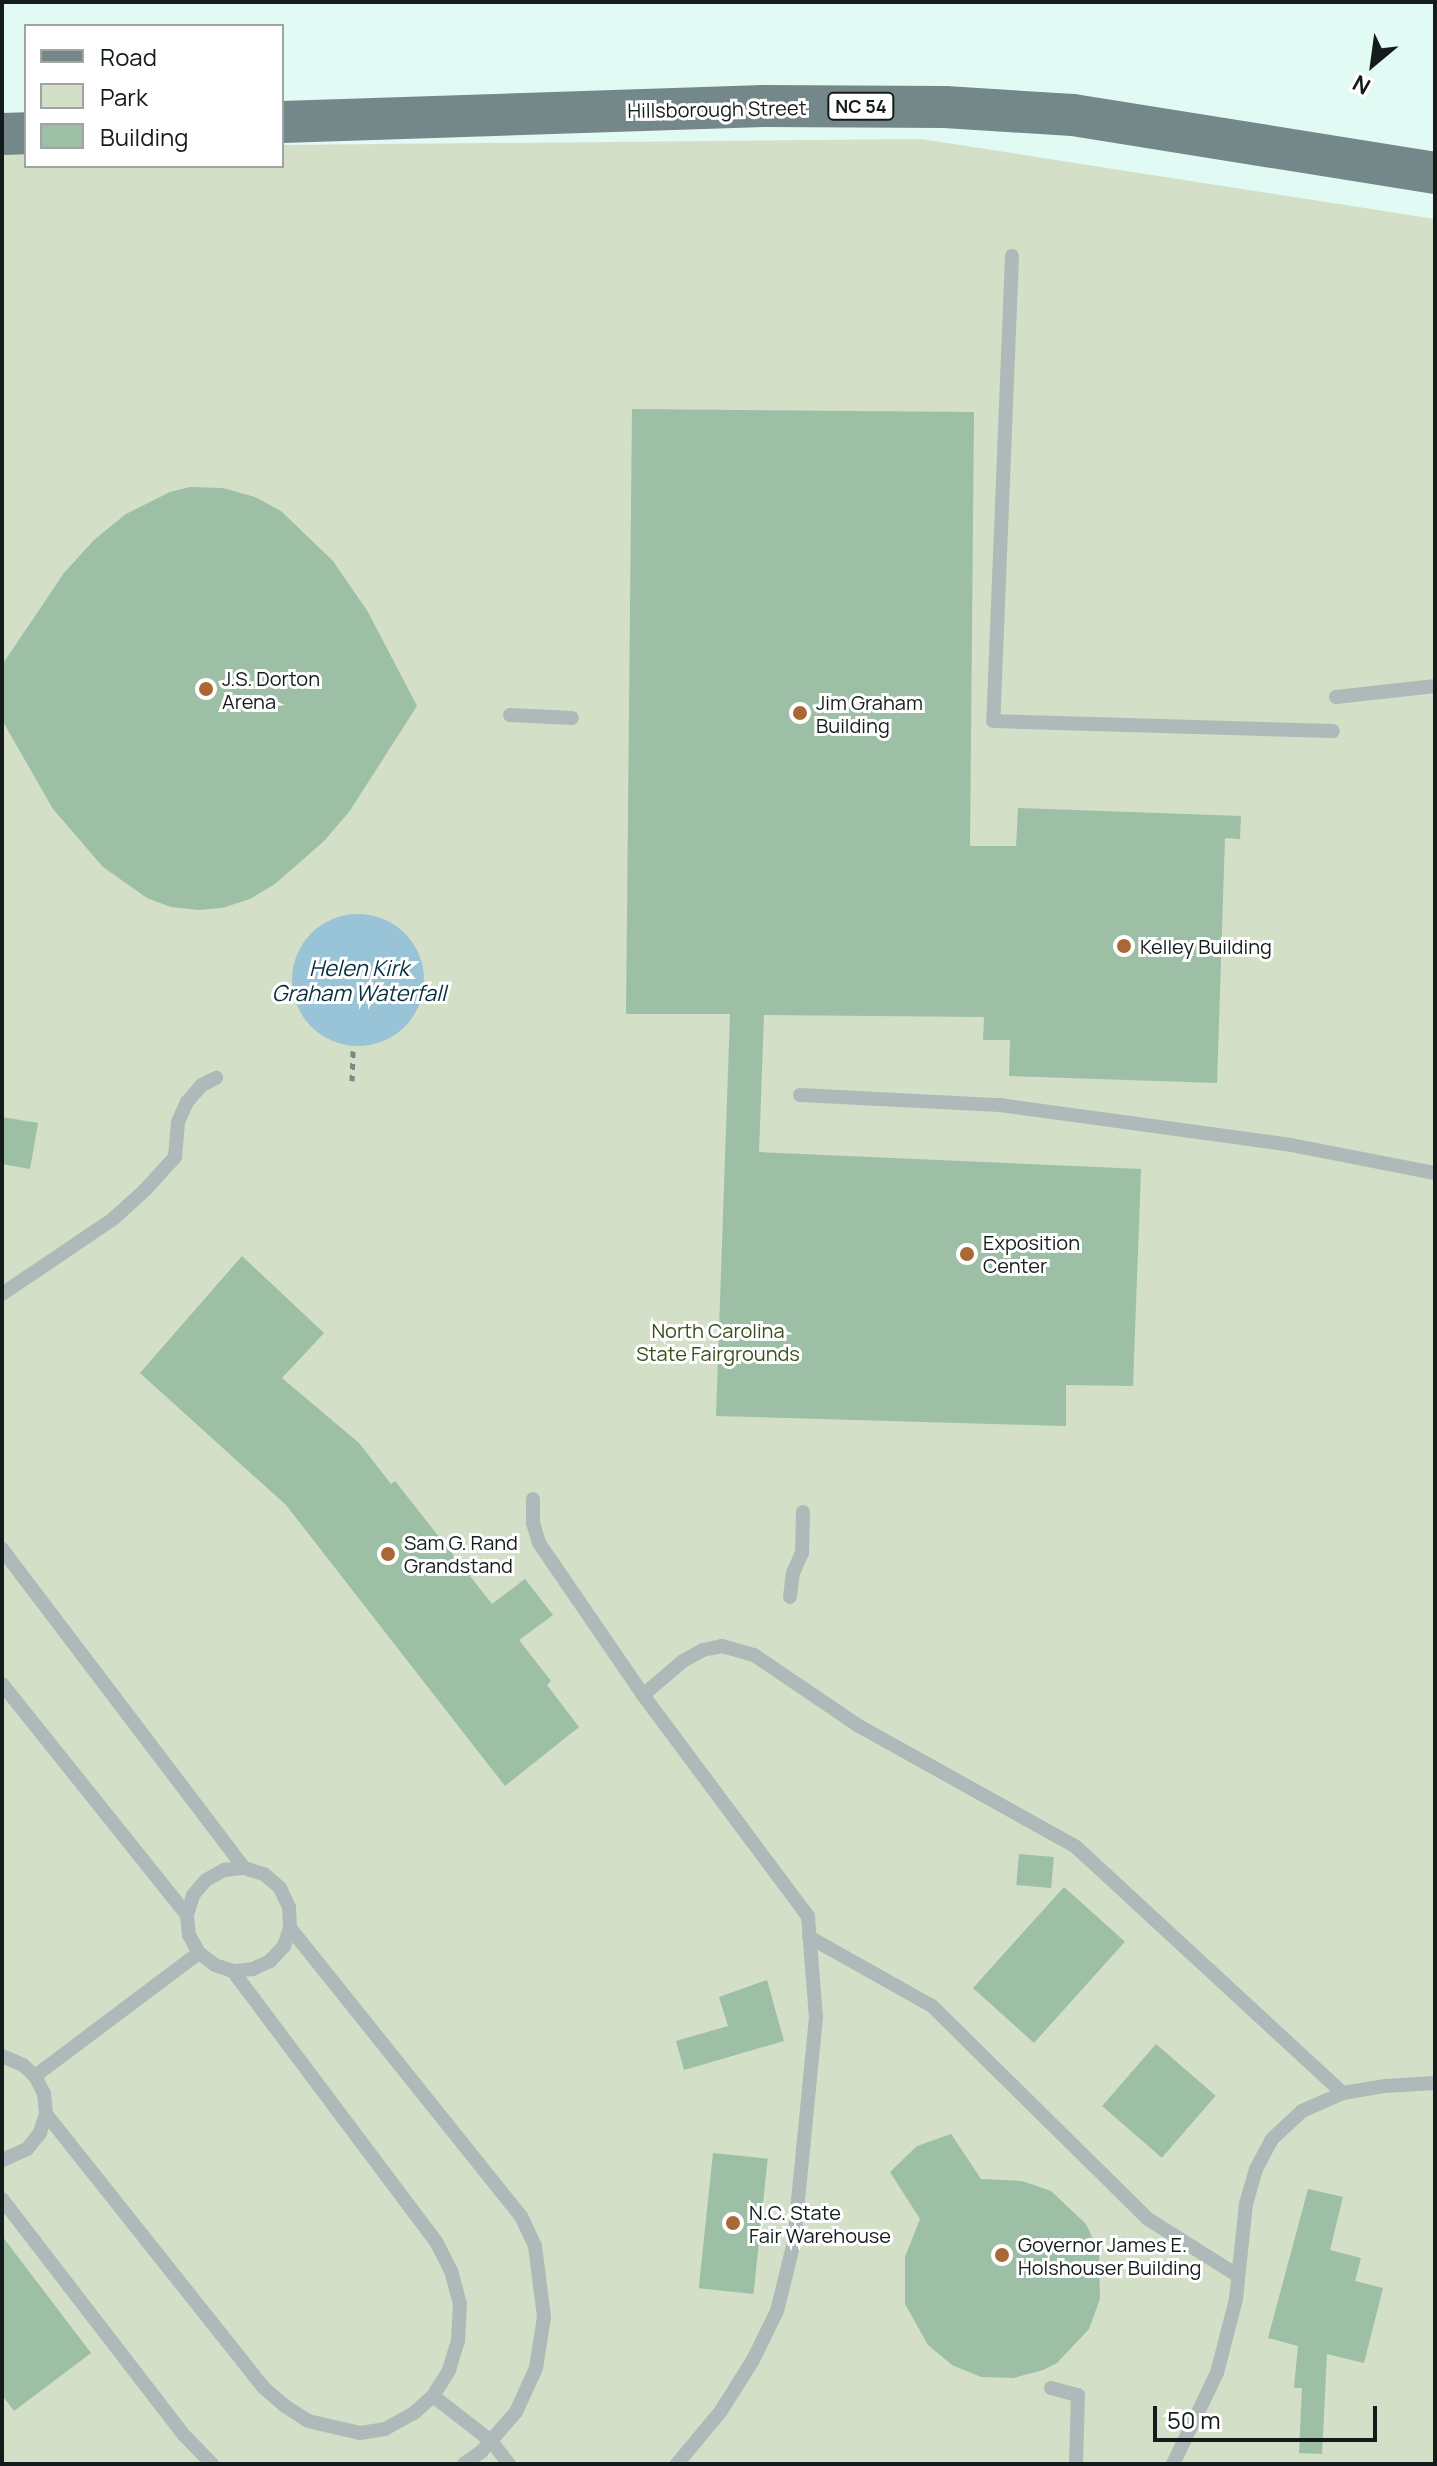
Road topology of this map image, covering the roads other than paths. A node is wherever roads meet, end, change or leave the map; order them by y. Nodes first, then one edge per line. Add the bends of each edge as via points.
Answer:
1 (284, 122) edge
2 (24, 133) edge
3 (2, 134) edge
4 (1435, 173) edge
5 (1012, 256) dead end
6 (1435, 686) edge
7 (1336, 697) dead end
8 (510, 715) dead end
9 (572, 718) dead end
10 (1333, 731) dead end
11 (216, 1078) dead end
12 (800, 1095) dead end
13 (1435, 1173) edge
14 (2, 1294) edge
15 (533, 1499) dead end
16 (803, 1512) dead end
17 (2, 1549) edge
18 (790, 1597) dead end
19 (2, 1684) edge
20 (643, 1695) junction
21 (244, 1868) junction
22 (187, 1915) junction
23 (290, 1928) junction
24 (809, 1937) junction
25 (199, 1953) junction
26 (233, 1971) junction
27 (4, 2054) edge
28 (35, 2076) junction
29 (1435, 2083) edge
30 (1343, 2093) junction
31 (46, 2114) junction
32 (2, 2160) edge
33 (2, 2199) edge
34 (1237, 2275) junction
35 (1051, 2388) dead end
36 (433, 2396) junction
37 (491, 2441) junction
38 (212, 2464) edge
39 (464, 2464) edge
40 (509, 2464) edge
41 (677, 2464) edge
42 (1076, 2464) edge
43 (1173, 2464) edge

1 - 4 main road, Hillsborough Street / NC 54 via 764,106 945,107 1073,115
2 - 3 main road
5 - 10 lane via 993,721
6 - 7 lane
8 - 9 lane
11 - 14 lane via 202,1085 181,1112 175,1157 113,1219
12 - 13 lane via 1000,1105 1291,1145
15 - 20 lane via 539,1543
16 - 18 lane via 802,1553
17 - 21 lane
19 - 22 lane
20 - 24 lane via 808,1916
20 - 30 lane via 703,1650 722,1646 754,1655 859,1726 1076,1847
21 - 22 lane via 224,1870 206,1880 193,1895
21 - 23 lane via 264,1874 280,1888 289,1907
22 - 25 lane via 189,1935
23 - 26 lane via 284,1946 270,1961
23 - 37 lane via 521,2216 535,2246 544,2317 536,2368 516,2412
24 - 34 lane via 932,2006 1148,2219
24 - 41 lane via 816,2017 794,2242 777,2311 721,2411
25 - 26 lane
25 - 28 lane
26 - 36 lane via 437,2243 451,2271 460,2304 458,2341
27 - 28 lane
28 - 31 lane
29 - 30 lane
30 - 34 lane via 1302,2111 1272,2139 1246,2204
31 - 32 lane via 27,2149
31 - 36 lane via 263,2387 285,2406 308,2421 360,2433 385,2429
33 - 38 lane
34 - 43 lane via 1217,2373
35 - 42 lane via 1078,2395
36 - 37 lane
37 - 39 lane
37 - 40 lane

